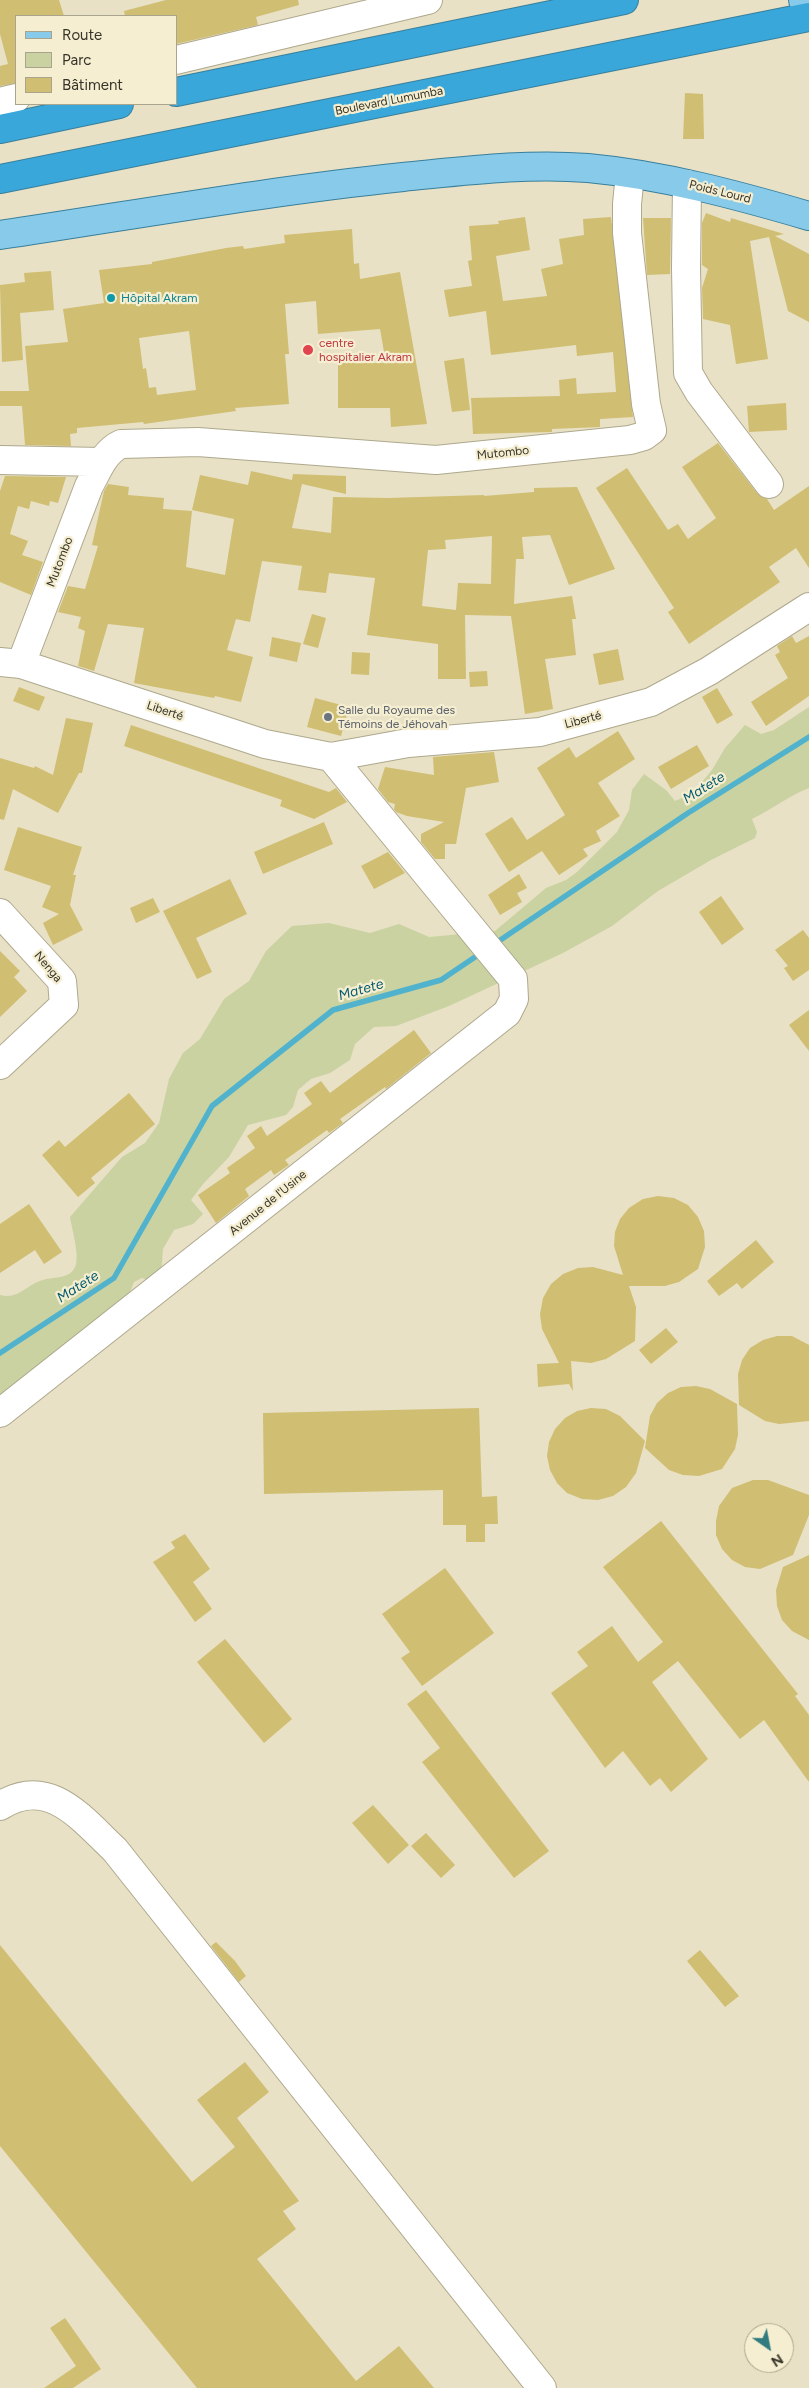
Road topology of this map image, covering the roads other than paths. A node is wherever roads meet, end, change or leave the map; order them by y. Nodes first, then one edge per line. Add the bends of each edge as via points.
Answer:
1 (428, 0) edge
2 (624, 0) edge
3 (803, 0) edge
4 (809, 8) edge
5 (809, 17) edge
6 (178, 60) edge
7 (178, 92) edge
8 (15, 98) edge
9 (0, 102) edge
10 (114, 105) edge
11 (0, 129) edge
12 (630, 174) junction
13 (0, 179) edge
14 (687, 184) junction
15 (809, 216) edge
16 (0, 235) edge
17 (0, 460) edge
18 (102, 462) junction
19 (769, 484) dead end
20 (809, 607) edge
21 (10, 663) edge
22 (331, 757) junction
23 (0, 913) edge
24 (0, 1065) edge
25 (0, 1413) edge
26 (0, 1806) edge
27 (542, 2388) edge

1 - 6 street
2 - 7 highway
3 - 4 main road
5 - 13 highway, Boulevard Lumumba
8 - 9 street
10 - 11 highway
12 - 14 main road, Poids Lourd
12 - 16 main road, Poids Lourd via 588,168 489,168 315,186
12 - 18 street, Mutombo via 627,204 629,259 652,430 644,436 436,460 198,442 121,444 112,448
14 - 15 main road, Poids Lourd
14 - 19 street via 688,373
17 - 18 street
18 - 21 street, Mutombo
20 - 22 street, Liberté via 709,671 651,702 540,732 408,743
21 - 22 street, Liberté via 265,744
22 - 25 street, Avenue de l'Usine via 513,979 514,999 507,1013
23 - 24 street, Nenga via 62,981 64,1005
26 - 27 street via 11,1799 39,1793 69,1807 115,1850

